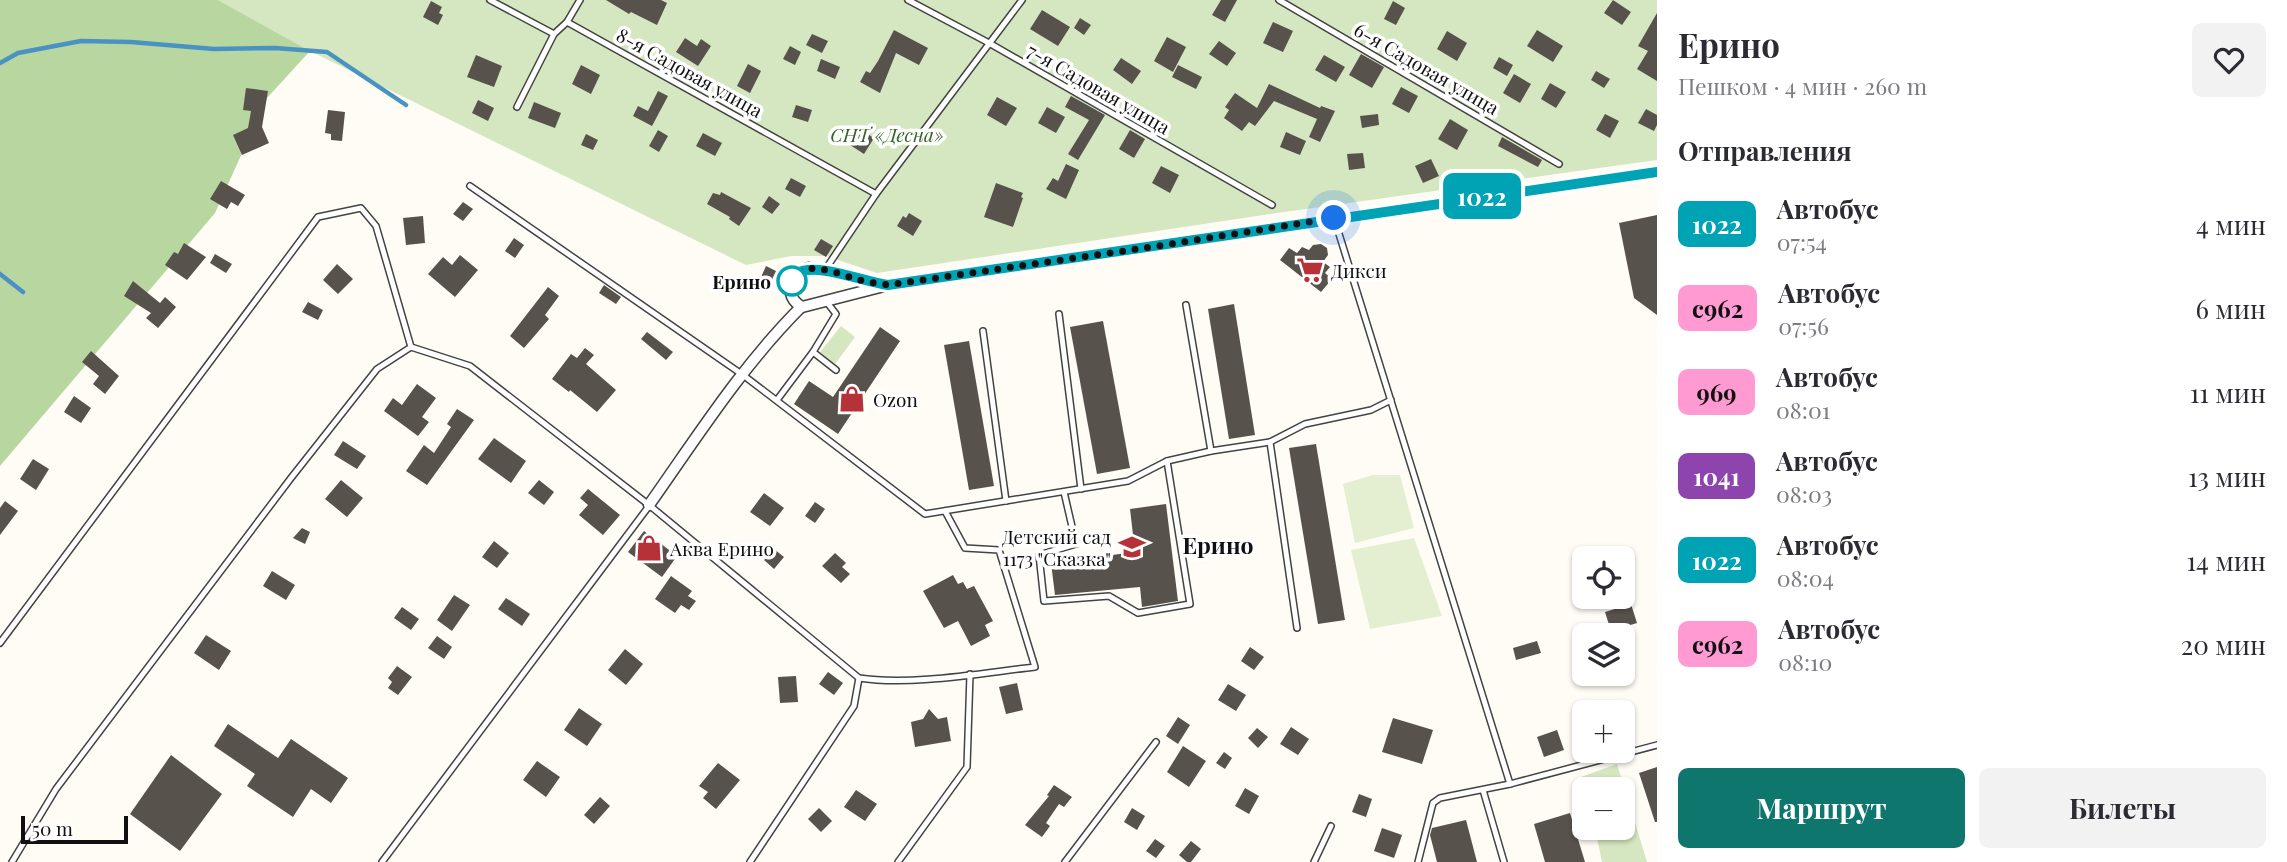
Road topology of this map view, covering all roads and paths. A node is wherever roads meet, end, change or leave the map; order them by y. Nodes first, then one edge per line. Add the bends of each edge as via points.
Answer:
1 (490, 0) edge
2 (580, 0) edge
3 (908, 0) edge
4 (1022, 0) edge
5 (1279, 0) edge
6 (567, 22) junction
7 (554, 34) junction
8 (989, 43) junction
9 (517, 107) dead end
10 (1559, 164) dead end
11 (1657, 172) edge
12 (470, 186) dead end
13 (876, 194) junction
14 (1272, 205) dead end
15 (1334, 218) junction
16 (825, 270) junction
17 (888, 285) junction
18 (826, 301) junction
19 (1186, 305) dead end
20 (802, 307) junction
21 (1059, 314) dead end
22 (983, 331) dead end
23 (411, 347) junction
24 (813, 352) junction
25 (836, 370) dead end
26 (743, 374) junction
27 (1391, 400) junction
28 (777, 401) junction
29 (1270, 442) junction
30 (1211, 451) junction
31 (1167, 461) junction
32 (1081, 489) junction
33 (1064, 492) junction
34 (1006, 501) junction
35 (649, 505) junction
36 (945, 511) junction
37 (1297, 628) dead end
38 (0, 643) edge
39 (970, 674) junction
40 (859, 678) junction
41 (1156, 742) dead end
42 (1657, 745) edge
43 (1510, 784) junction
44 (1483, 790) junction
45 (1331, 826) dead end
46 (12, 862) edge
47 (382, 862) edge
48 (750, 862) edge
49 (898, 862) edge
50 (1065, 862) edge
51 (1314, 862) edge
52 (1418, 862) edge
53 (1504, 862) edge

1 - 7 lane
2 - 6 lane
3 - 8 lane, 7-я Садовая улица
4 - 8 lane
5 - 10 lane, 6-я Садовая улица
6 - 7 lane
6 - 13 lane, 8-я Садовая улица
7 - 9 lane
8 - 13 lane
8 - 14 lane, 7-я Садовая улица
11 - 15 street
12 - 26 lane
13 - 16 lane
15 - 17 street
15 - 27 lane
16 - 17 street
16 - 20 street via 809,268 794,277 790,293
17 - 18 street
18 - 20 street
18 - 24 lane via 836,314
19 - 30 lane
20 - 26 street
21 - 32 lane
22 - 34 lane
23 - 35 lane via 470,366
23 - 38 lane via 376,226 361,208 318,216
23 - 46 lane via 377,369 291,478 56,789
24 - 25 lane
24 - 28 lane
26 - 28 lane
26 - 35 street
27 - 29 lane via 1371,410 1305,424
27 - 43 lane
28 - 36 lane via 925,514
29 - 30 lane
29 - 37 lane
30 - 31 lane
31 - 32 lane via 1128,481
31 - 33 lane via 1190,604 1138,612 1109,596 1044,601 1039,555 1076,544
32 - 33 lane
33 - 34 lane
34 - 36 lane
35 - 40 lane
35 - 47 lane
36 - 39 lane via 965,548 999,550 1035,667
39 - 40 lane via 880,681
39 - 49 lane via 967,767
40 - 48 lane via 854,706
41 - 50 lane
42 - 43 lane
43 - 44 lane
44 - 52 lane via 1433,803
44 - 53 lane
45 - 51 lane

